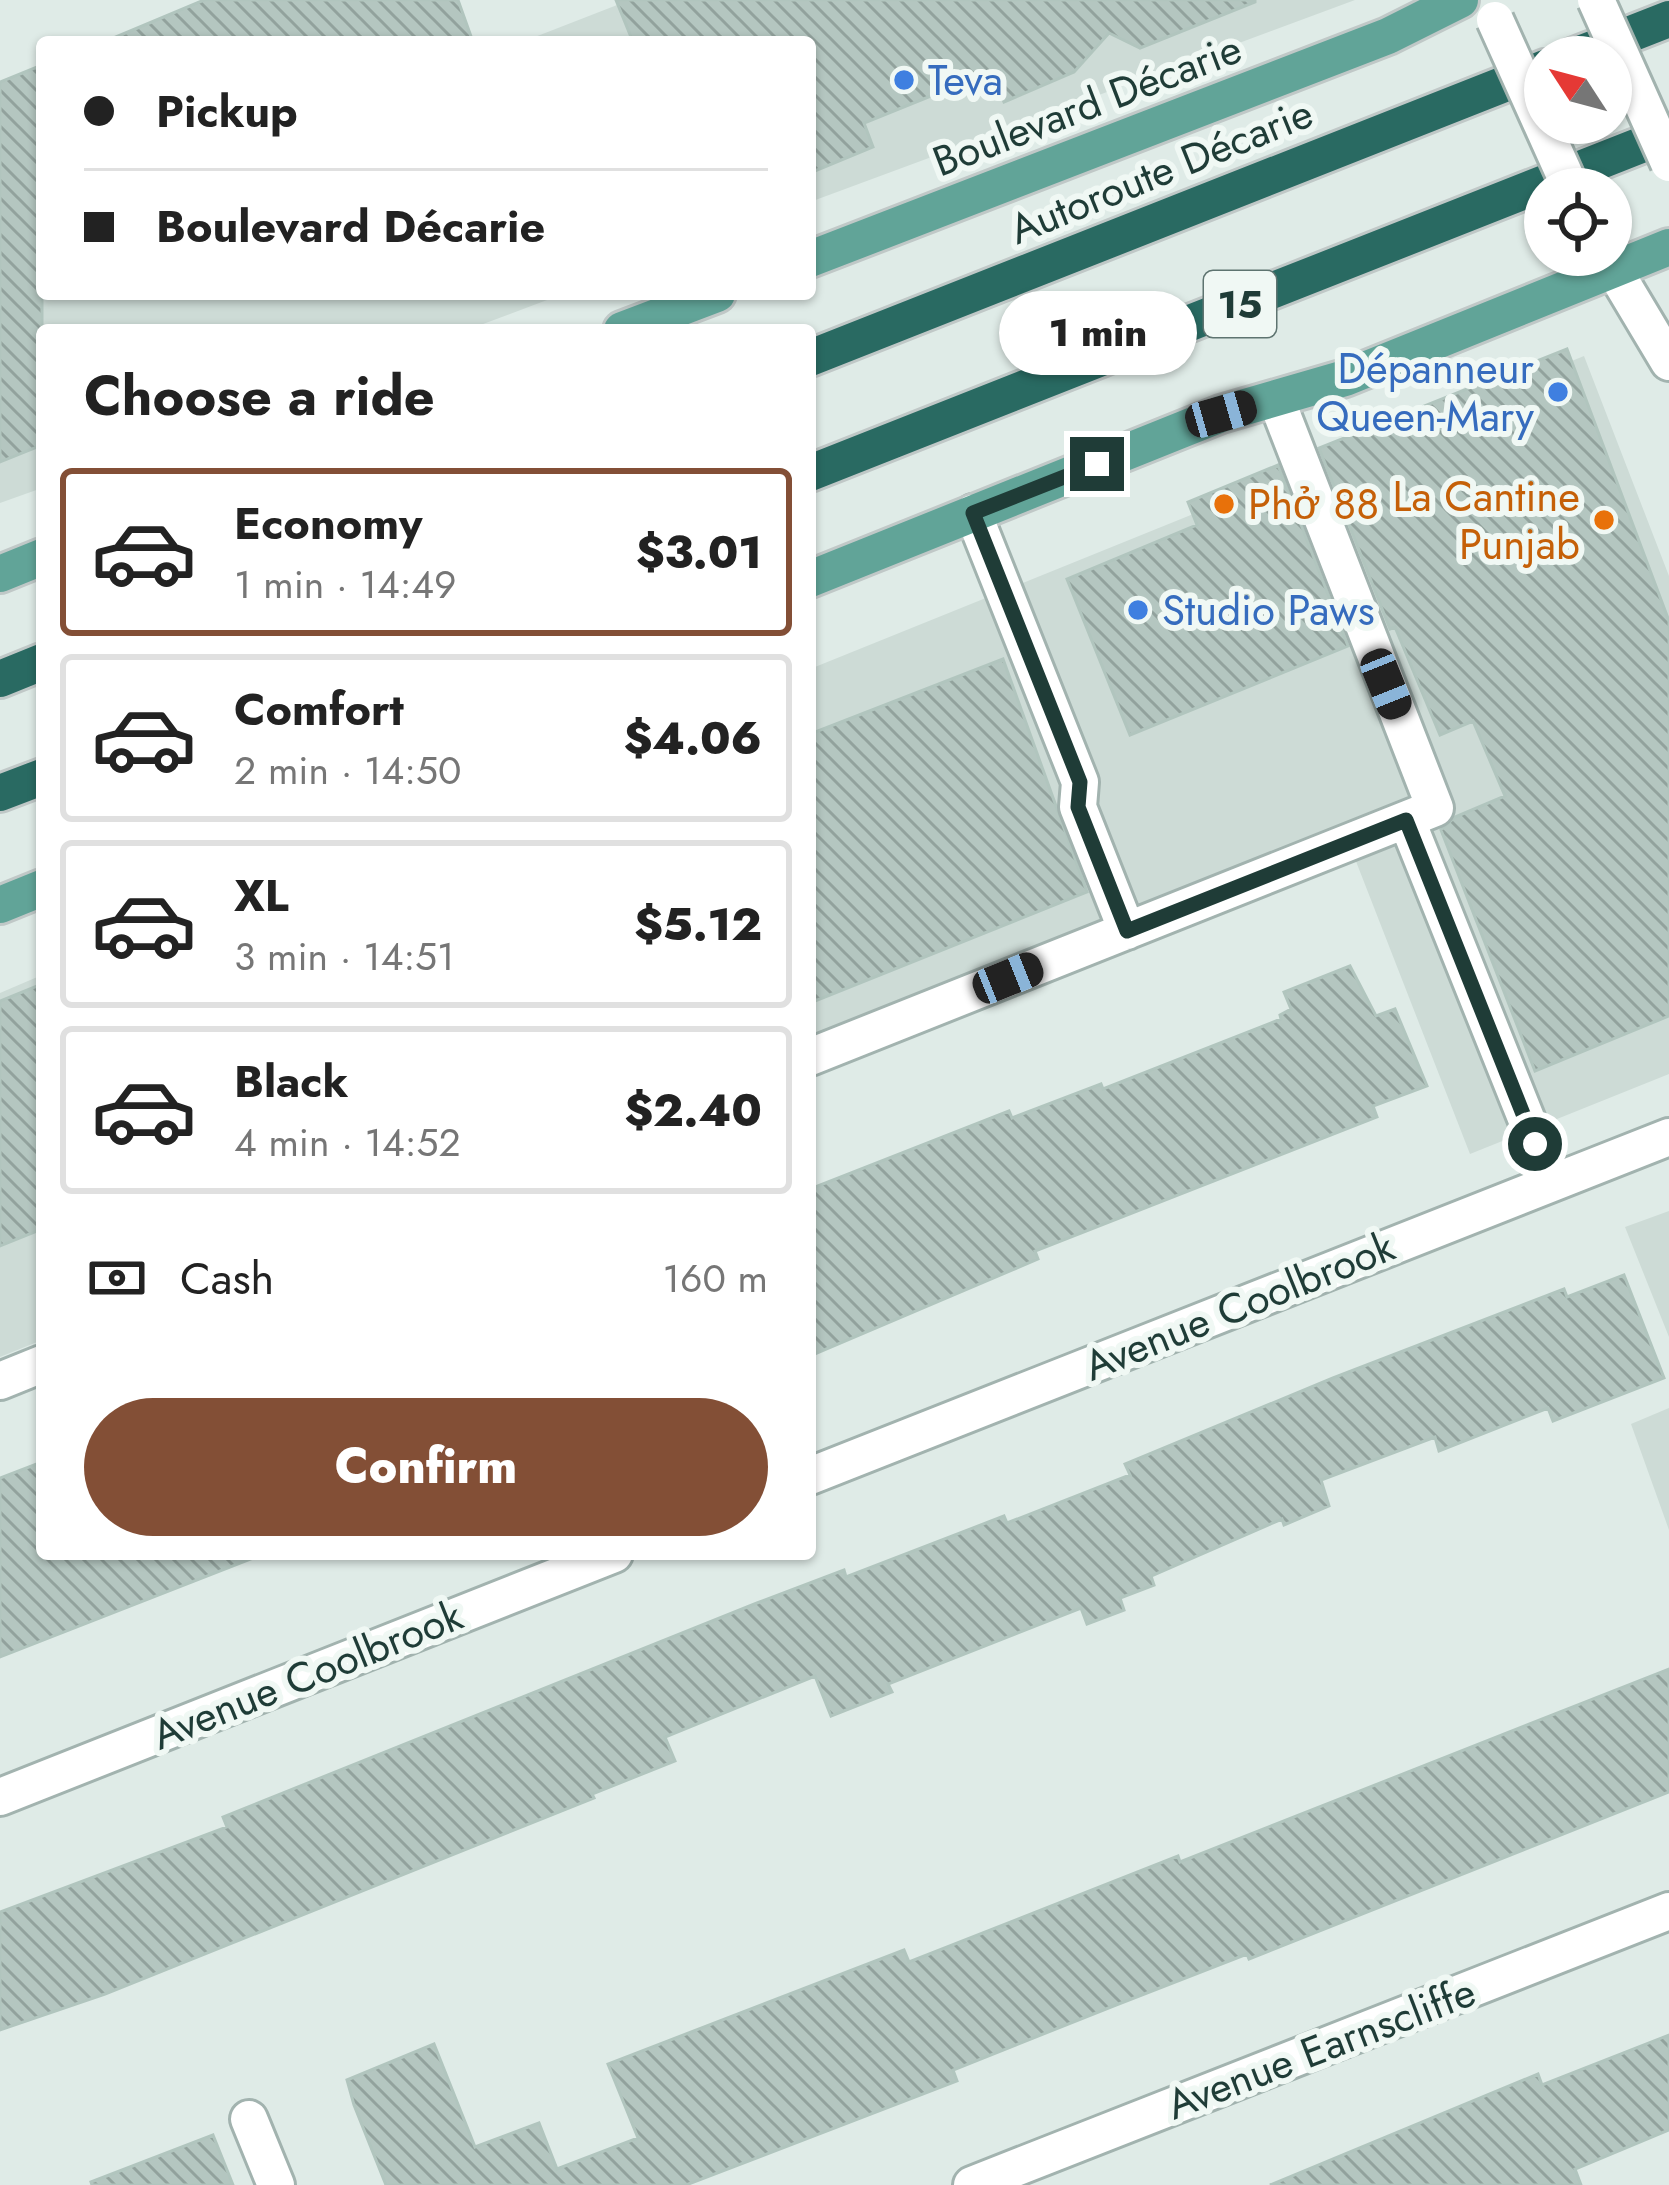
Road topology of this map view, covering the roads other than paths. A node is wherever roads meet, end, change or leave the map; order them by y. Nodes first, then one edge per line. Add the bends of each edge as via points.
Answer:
1 (1460, 0) edge
2 (1595, 0) edge
3 (1491, 10) edge
4 (1669, 19) edge
5 (1626, 36) edge
6 (1524, 76) edge
7 (1669, 134) edge
8 (1669, 163) edge
9 (1562, 168) edge
10 (1669, 247) edge
11 (1632, 256) edge
12 (816, 257) edge
13 (1578, 276) edge
14 (1618, 276) edge
15 (701, 300) edge
16 (638, 324) edge
17 (816, 356) edge
18 (1669, 362) edge
19 (1276, 399) junction
20 (816, 471) edge
21 (973, 513) junction
22 (36, 559) edge
23 (0, 574) edge
24 (816, 577) edge
25 (36, 664) edge
26 (0, 679) edge
27 (36, 778) edge
28 (0, 793) edge
29 (1406, 820) junction
30 (36, 890) edge
31 (0, 905) edge
32 (1127, 931) junction
33 (816, 1055) edge
34 (1669, 1137) edge
35 (1552, 1183) junction
36 (36, 1366) edge
37 (0, 1381) edge
38 (816, 1474) edge
39 (599, 1560) edge
40 (0, 1797) edge
41 (1669, 1911) edge
42 (249, 2119) dead end
43 (276, 2185) edge
44 (972, 2185) edge

1 - 12 main road, Boulevard Décarie via 1388,36
2 - 8 street, bridge
3 - 9 street, bridge
4 - 5 highway
6 - 17 highway, Autoroute Décarie
7 - 20 highway, 15
10 - 11 main road
13 - 19 main road via 1345,378
14 - 18 street
15 - 16 main road
19 - 21 main road
19 - 29 street via 1435,808
21 - 24 main road
21 - 32 street via 1080,782 1078,807
22 - 23 main road
25 - 26 highway
27 - 28 highway
29 - 32 street
29 - 35 street
30 - 31 main road
32 - 33 street
34 - 35 street, Avenue Coolbrook
35 - 38 street, Avenue Coolbrook
36 - 37 street
39 - 40 street, Avenue Coolbrook
41 - 44 street, Avenue Earnscliffe
42 - 43 street

